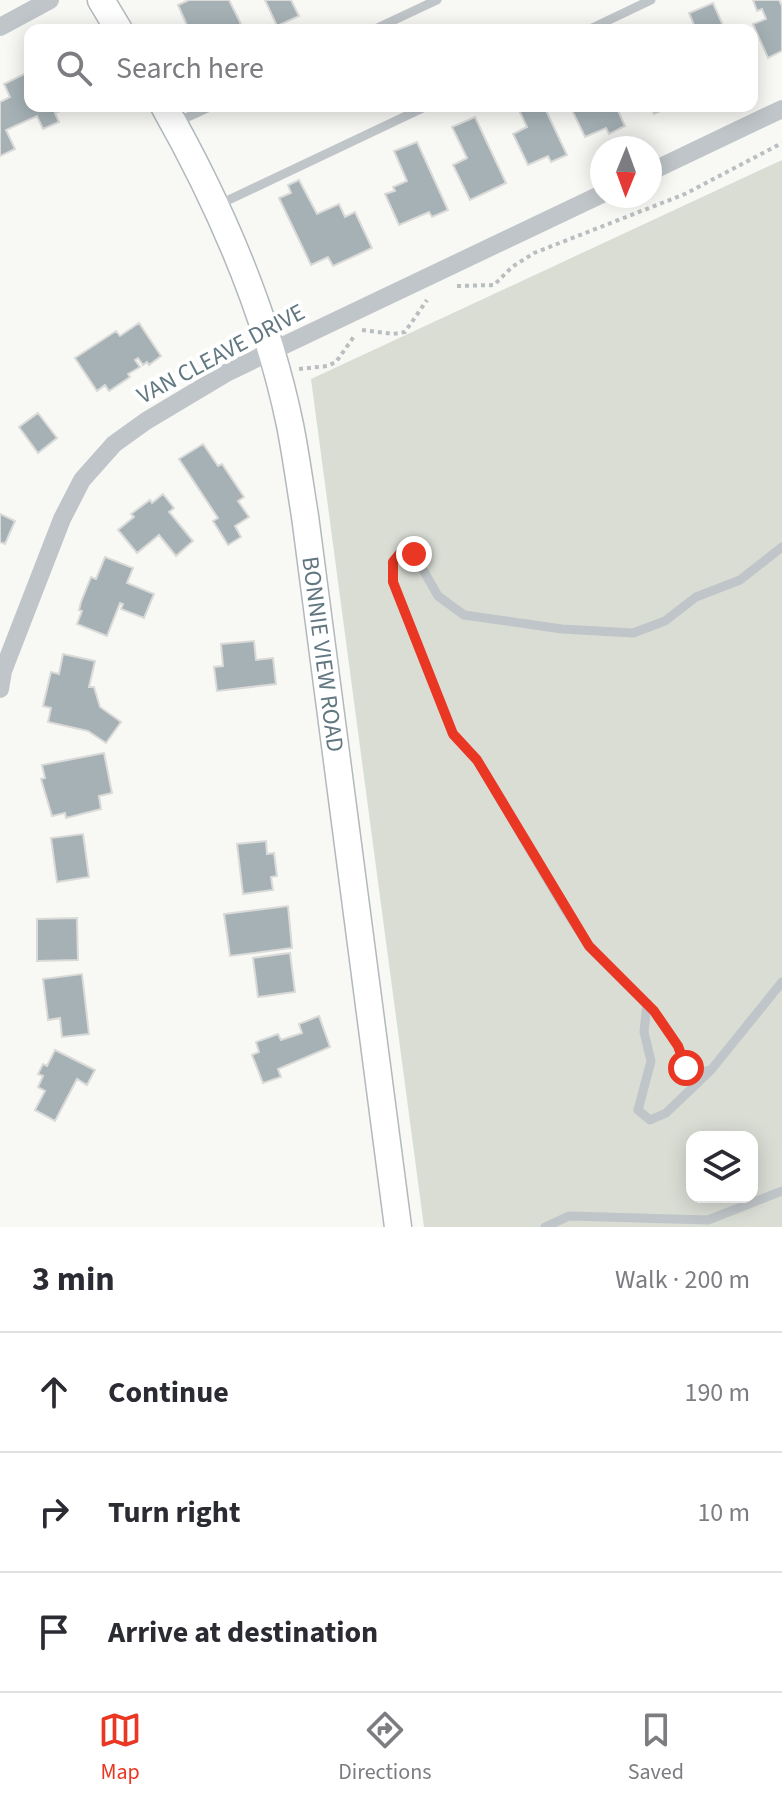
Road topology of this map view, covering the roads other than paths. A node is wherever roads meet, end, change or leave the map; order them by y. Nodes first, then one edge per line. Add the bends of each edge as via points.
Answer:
1 (50, 0) edge
2 (101, 0) edge
3 (437, 0) edge
4 (651, 0) edge
5 (4, 22) edge
6 (115, 24) edge
7 (386, 24) edge
8 (601, 24) edge
9 (782, 109) edge
10 (414, 112) edge
11 (169, 115) edge
12 (662, 166) edge
13 (590, 200) edge
14 (215, 206) junction
15 (270, 351) junction
16 (782, 547) edge
17 (0, 689) edge
18 (782, 982) edge
19 (647, 1003) junction
20 (711, 1070) junction
21 (782, 1191) edge
22 (398, 1227) edge
23 (545, 1227) edge

1 - 5 street
2 - 6 street
3 - 7 lane
4 - 8 lane
9 - 12 street
10 - 14 lane
11 - 14 street, BONNIE VIEW ROAD
13 - 15 street, VAN CLEAVE DRIVE
14 - 15 street, BONNIE VIEW ROAD
15 - 17 street, VAN CLEAVE DRIVE via 146,421 114,444 82,480 62,519
15 - 22 street, BONNIE VIEW ROAD via 305,516
16 - 19 lane via 740,580 696,597 665,621 633,633 464,615 438,596 414,554 402,551 393,562 393,582 453,734 477,760 589,946
18 - 20 lane
19 - 20 lane via 678,1046 686,1068 698,1073
19 - 20 lane via 644,1032 651,1061 638,1110 650,1120 666,1113
21 - 23 lane via 708,1220 569,1216

